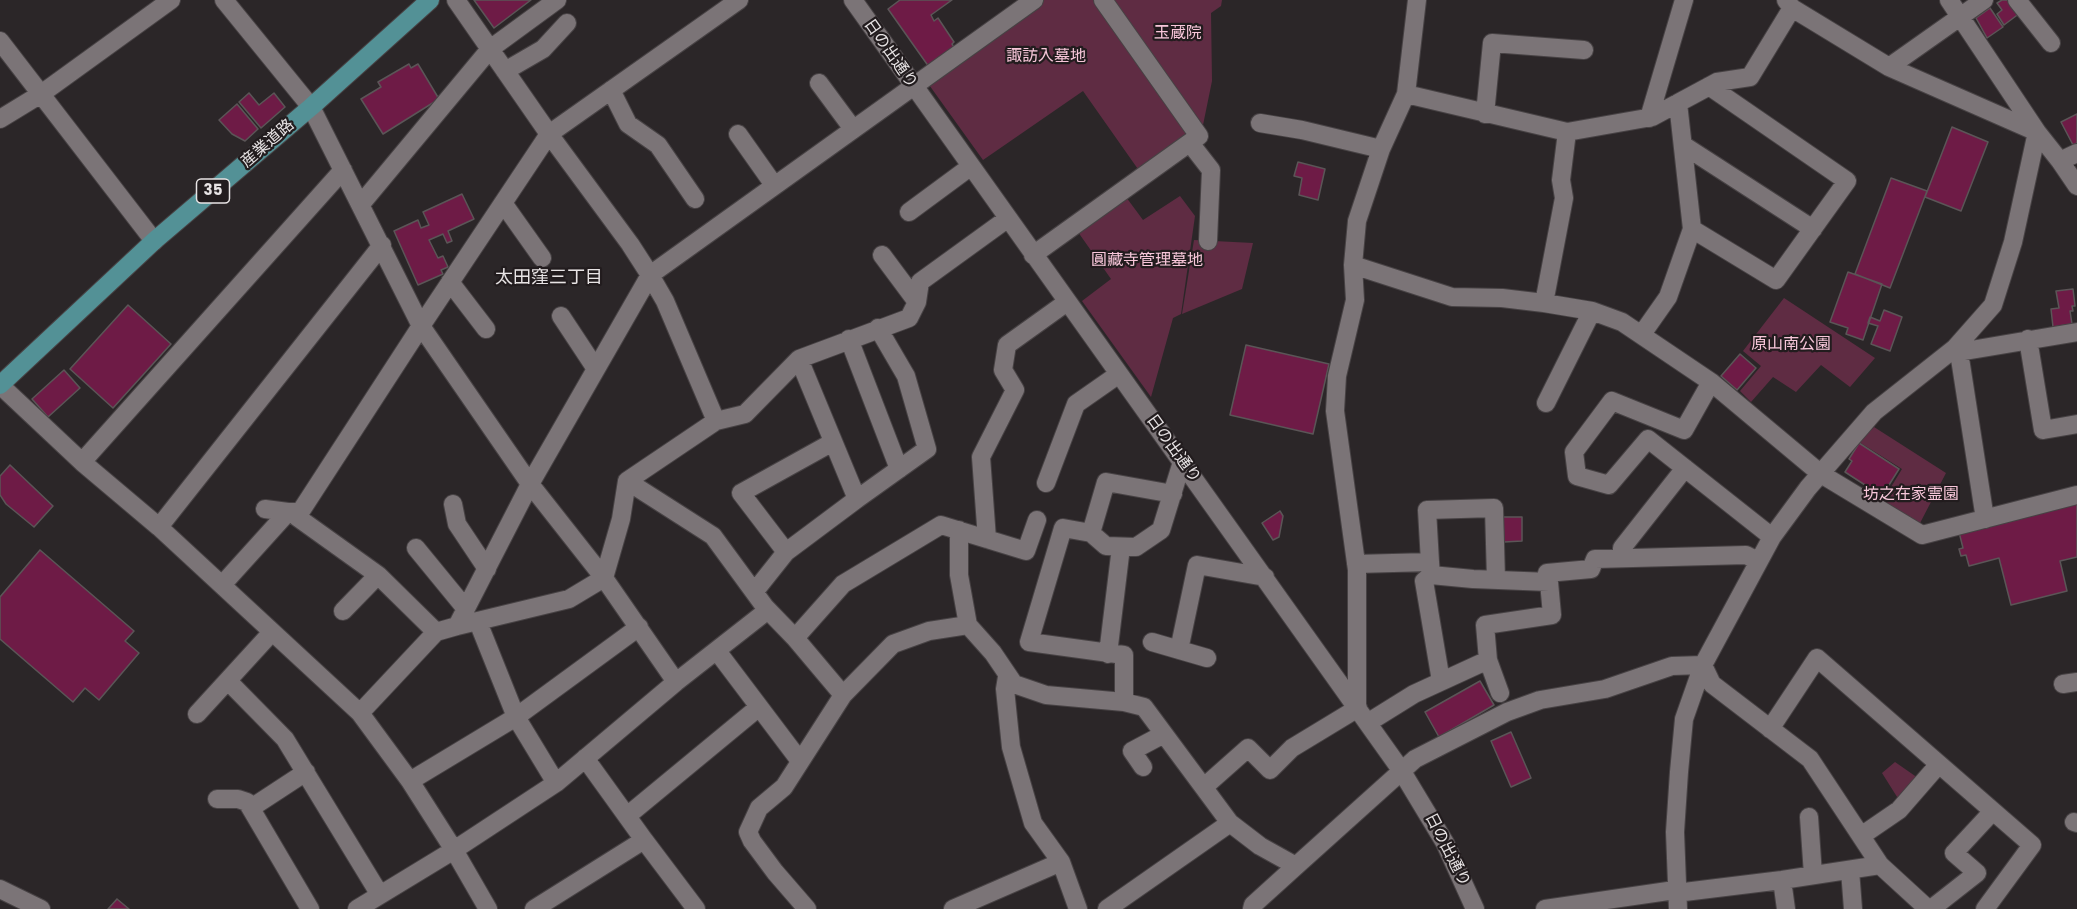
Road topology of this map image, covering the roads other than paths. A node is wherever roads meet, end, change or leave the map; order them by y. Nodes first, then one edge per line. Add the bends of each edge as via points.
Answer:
1 (171, 0) edge
2 (224, 0) edge
3 (430, 0) edge
4 (456, 0) edge
5 (557, 0) edge
6 (739, 0) edge
7 (853, 0) edge
8 (1034, 0) edge
9 (1103, 0) edge
10 (1417, 0) edge
11 (1684, 0) edge
12 (1949, 0) edge
13 (1984, 0) edge
14 (2017, 0) edge
15 (1789, 4) edge
16 (1961, 18) junction
17 (567, 23) dead end
18 (0, 41) edge
19 (2051, 43) dead end
20 (490, 49) junction
21 (1584, 50) dead end
22 (1889, 67) junction
23 (505, 71) junction
24 (819, 83) dead end
25 (913, 86) junction
26 (1709, 86) junction
27 (611, 90) junction
28 (41, 94) junction
29 (1406, 94) junction
30 (1678, 103) junction
31 (311, 107) junction
32 (1485, 114) junction
33 (1649, 117) junction
34 (0, 119) edge
35 (1260, 123) dead end
36 (853, 129) junction
37 (1567, 132) junction
38 (2037, 132) junction
39 (549, 134) junction
40 (738, 134) dead end
41 (1190, 143) junction
42 (1683, 145) junction
43 (1381, 149) junction
44 (2077, 153) edge
45 (2060, 161) junction
46 (970, 166) junction
47 (344, 170) junction
48 (774, 185) junction
49 (2077, 186) edge
50 (695, 199) dead end
51 (503, 203) junction
52 (361, 204) junction
53 (909, 212) dead end
54 (1007, 219) junction
55 (1692, 229) junction
56 (1813, 229) junction
57 (154, 241) junction
58 (1208, 241) dead end
59 (382, 245) junction
60 (882, 255) dead end
61 (1033, 255) junction
62 (542, 258) dead end
63 (1353, 265) junction
64 (650, 275) junction
65 (450, 282) junction
66 (917, 302) junction
67 (1067, 302) junction
68 (1544, 303) junction
69 (1592, 311) junction
70 (561, 316) dead end
71 (421, 326) junction
72 (878, 328) junction
73 (486, 329) dead end
74 (2077, 332) edge
75 (1642, 334) junction
76 (849, 339) junction
77 (2028, 339) junction
78 (1957, 350) junction
79 (799, 358) junction
80 (596, 369) junction
81 (1119, 374) junction
82 (1711, 382) junction
83 (0, 385) edge
84 (1546, 403) dead end
85 (716, 421) junction
86 (2077, 424) edge
87 (833, 442) junction
88 (82, 462) junction
89 (1182, 462) junction
90 (1685, 468) junction
91 (899, 469) junction
92 (1821, 474) junction
93 (627, 482) junction
94 (1046, 483) dead end
95 (530, 484) junction
96 (1173, 494) junction
97 (2077, 495) edge
98 (857, 499) junction
99 (453, 504) dead end
100 (265, 509) dead end
101 (294, 512) junction
102 (1985, 519) junction
103 (1037, 520) dead end
104 (159, 527) junction
105 (959, 530) junction
106 (1091, 534) junction
107 (1772, 537) junction
108 (987, 539) junction
109 (1121, 547) junction
110 (417, 548) dead end
111 (786, 552) junction
112 (1622, 558) junction
113 (1758, 561) junction
114 (1356, 564) junction
115 (487, 569) junction
116 (1430, 569) junction
117 (378, 575) junction
118 (1265, 577) junction
119 (604, 578) junction
120 (1496, 579) junction
121 (1546, 581) junction
122 (222, 585) junction
123 (755, 591) junction
124 (768, 610) junction
125 (343, 611) dead end
126 (472, 616) junction
127 (968, 625) junction
128 (639, 627) junction
129 (272, 632) junction
130 (436, 632) junction
131 (795, 638) junction
132 (1152, 642) dead end
133 (1179, 650) junction
134 (717, 651) junction
135 (1108, 654) junction
136 (1207, 658) dead end
137 (1488, 660) junction
138 (1702, 665) junction
139 (1007, 677) junction
140 (228, 681) junction
141 (1441, 681) junction
142 (676, 682) junction
143 (1500, 693) dead end
144 (843, 695) junction
145 (1124, 702) junction
146 (759, 707) junction
147 (1362, 712) junction
148 (360, 713) junction
149 (197, 714) dead end
150 (516, 717) junction
151 (1770, 729) junction
152 (1164, 734) junction
153 (585, 758) junction
154 (801, 761) junction
155 (1939, 764) junction
156 (1143, 767) dead end
157 (1401, 770) junction
158 (306, 772) junction
159 (410, 781) junction
160 (556, 783) junction
161 (1204, 788) junction
162 (217, 799) dead end
163 (251, 808) junction
164 (1993, 811) junction
165 (627, 816) junction
166 (1809, 817) dead end
167 (1230, 823) junction
168 (1861, 836) junction
169 (644, 840) junction
170 (454, 850) junction
171 (1061, 862) junction
172 (1880, 865) junction
173 (1296, 866) junction
174 (1850, 870) junction
175 (1813, 875) junction
176 (1782, 880) junction
177 (0, 889) edge
178 (380, 895) junction
179 (1677, 901) edge
180 (1623, 903) edge
181 (42, 909) edge
182 (310, 909) edge
183 (357, 909) edge
184 (488, 909) edge
185 (534, 909) edge
186 (696, 909) edge
187 (807, 909) edge
188 (953, 909) edge
189 (1078, 909) edge
190 (1107, 909) edge
191 (1252, 909) edge
192 (1475, 909) edge
193 (1545, 909) edge
194 (1786, 909) edge
195 (1853, 909) edge
196 (1930, 909) edge
197 (1985, 909) edge

1 - 28 street
2 - 31 street
3 - 31 main road, 産業道路 / 35
4 - 20 street
5 - 20 street
6 - 27 street
7 - 25 street, 日の出通り
8 - 25 street
9 - 41 street via 1199,136
10 - 29 street
11 - 33 street
12 - 16 street
13 - 16 street
14 - 19 street
15 - 22 street
15 - 26 street via 1750,77
16 - 22 street
16 - 38 street
17 - 23 street via 543,49
18 - 28 street
20 - 23 street
20 - 52 street
21 - 32 street via 1492,43
22 - 38 street
23 - 39 street
24 - 36 street
25 - 36 street
25 - 46 street, 日の出通り
26 - 30 street
26 - 56 street via 1847,181
27 - 39 street
27 - 50 street via 628,124 658,145
28 - 34 street
28 - 57 street
29 - 32 street
29 - 43 street
30 - 33 street
30 - 42 street
31 - 47 street
31 - 57 main road, 産業道路 / 35
32 - 37 street
33 - 37 street
35 - 43 street
36 - 48 street
37 - 68 street via 1561,180 1563,198
38 - 45 street
38 - 78 street via 2013,242 1993,305
39 - 51 street
39 - 64 street
40 - 48 street
41 - 58 street via 1211,170
41 - 61 street
42 - 55 street
42 - 56 street
43 - 63 street via 1357,221
44 - 45 street
45 - 49 street
46 - 53 street
46 - 54 street, 日の出通り
47 - 52 street
47 - 88 street
48 - 64 street
51 - 62 street
51 - 65 street
52 - 59 street
54 - 61 street, 日の出通り
54 - 66 street via 920,282
55 - 56 street via 1776,280
55 - 75 street via 1668,297
57 - 83 main road, 産業道路 / 35
59 - 71 street
59 - 104 street
60 - 66 street
61 - 67 street, 日の出通り
63 - 68 street via 1452,297
63 - 114 street via 1355,300 1337,376 1335,411
64 - 80 street
64 - 85 street
65 - 71 street
65 - 73 street
66 - 72 street via 909,318
67 - 81 street, 日の出通り
67 - 108 street via 1007,345 1003,369 1015,390 981,457
68 - 69 street
69 - 75 street
69 - 84 street
70 - 80 street
71 - 95 street
71 - 101 street
72 - 76 street
72 - 91 street via 906,376 927,449
74 - 77 street
75 - 82 street
76 - 79 street
76 - 91 street
77 - 78 street
77 - 86 street via 2043,430
78 - 92 street via 1874,412
78 - 102 street
79 - 85 street via 745,414
79 - 87 street
80 - 95 street
81 - 89 street, 日の出通り
81 - 94 street via 1076,404
82 - 90 street via 1684,430 1612,401 1574,452 1577,476 1609,485 1648,439
82 - 92 street
83 - 88 street
85 - 93 street
87 - 98 street
87 - 111 street via 741,493
88 - 104 street
89 - 96 street
89 - 118 street, 日の出通り
90 - 107 street
90 - 112 street via 1622,548
91 - 98 street
92 - 102 street via 1922,535
92 - 107 street
93 - 119 street
93 - 123 street via 713,536
95 - 115 street
95 - 119 street
96 - 106 street via 1106,482
96 - 109 street via 1161,530 1136,547
97 - 102 street
98 - 111 street
99 - 115 street via 457,524
100 - 101 street
101 - 117 street
101 - 122 street
103 - 108 street via 1026,551
104 - 122 street
105 - 108 street
105 - 127 street via 959,575
105 - 131 street via 941,525 843,584
106 - 109 street via 1106,546
106 - 135 street via 1063,528 1029,642
107 - 113 street
109 - 135 street
110 - 126 street
111 - 123 street
112 - 113 street via 1746,555
112 - 121 street via 1595,559 1591,569 1547,573
113 - 138 street
114 - 116 street
114 - 147 street
115 - 126 street
116 - 120 street via 1473,579
116 - 120 street via 1427,510 1494,508
116 - 141 street via 1424,581
117 - 125 street
117 - 130 street
118 - 133 street via 1197,565
118 - 147 street, 日の出通り
119 - 126 street via 569,599
119 - 128 street
120 - 121 street
121 - 137 street via 1552,615 1485,625
122 - 129 street
123 - 124 street
124 - 131 street
124 - 134 street
126 - 130 street via 457,626
126 - 150 street
127 - 139 street via 993,653
127 - 144 street via 929,631 893,644
128 - 142 street
128 - 150 street
129 - 140 street
129 - 148 street
130 - 148 street
131 - 144 street
132 - 133 street
133 - 136 street
134 - 142 street
134 - 146 street
135 - 145 street via 1124,655
137 - 141 street
137 - 143 street
138 - 151 street via 1712,684
138 - 157 street via 1672,666 1605,688 1540,700 1496,717
138 - 179 street via 1684,719 1675,832
139 - 145 street via 1014,684 1046,694
139 - 171 street via 1011,747 1033,823
140 - 149 street
140 - 158 street via 285,739
141 - 147 street
142 - 153 street
144 - 154 street
145 - 152 street via 1144,707
146 - 154 street
146 - 165 street
147 - 157 street, 日の出通り
147 - 161 street via 1292,748 1270,770 1248,748
148 - 159 street
150 - 159 street
150 - 160 street
151 - 155 street via 1817,658
151 - 168 street via 1810,759
152 - 156 street via 1132,751
152 - 161 street
153 - 160 street
153 - 165 street
154 - 187 street via 784,787 759,808 748,832
155 - 164 street
155 - 168 street via 1899,810
157 - 173 street
157 - 192 street, 日の出通り via 1445,843
158 - 163 street
158 - 178 street
159 - 170 street
160 - 170 street
161 - 167 street
162 - 163 street via 238,799
163 - 182 street
164 - 196 street via 1954,853 1977,873
164 - 197 street via 2032,846
165 - 169 street
166 - 175 street
167 - 173 street
167 - 190 street
168 - 172 street
169 - 185 street
169 - 186 street
170 - 178 street
170 - 184 street
171 - 188 street
171 - 189 street
172 - 174 street
172 - 196 street
173 - 191 street
174 - 175 street
174 - 195 street
175 - 176 street
176 - 179 street
176 - 194 street
177 - 181 street
178 - 183 street
179 - 180 street via 1668,891
180 - 193 street

